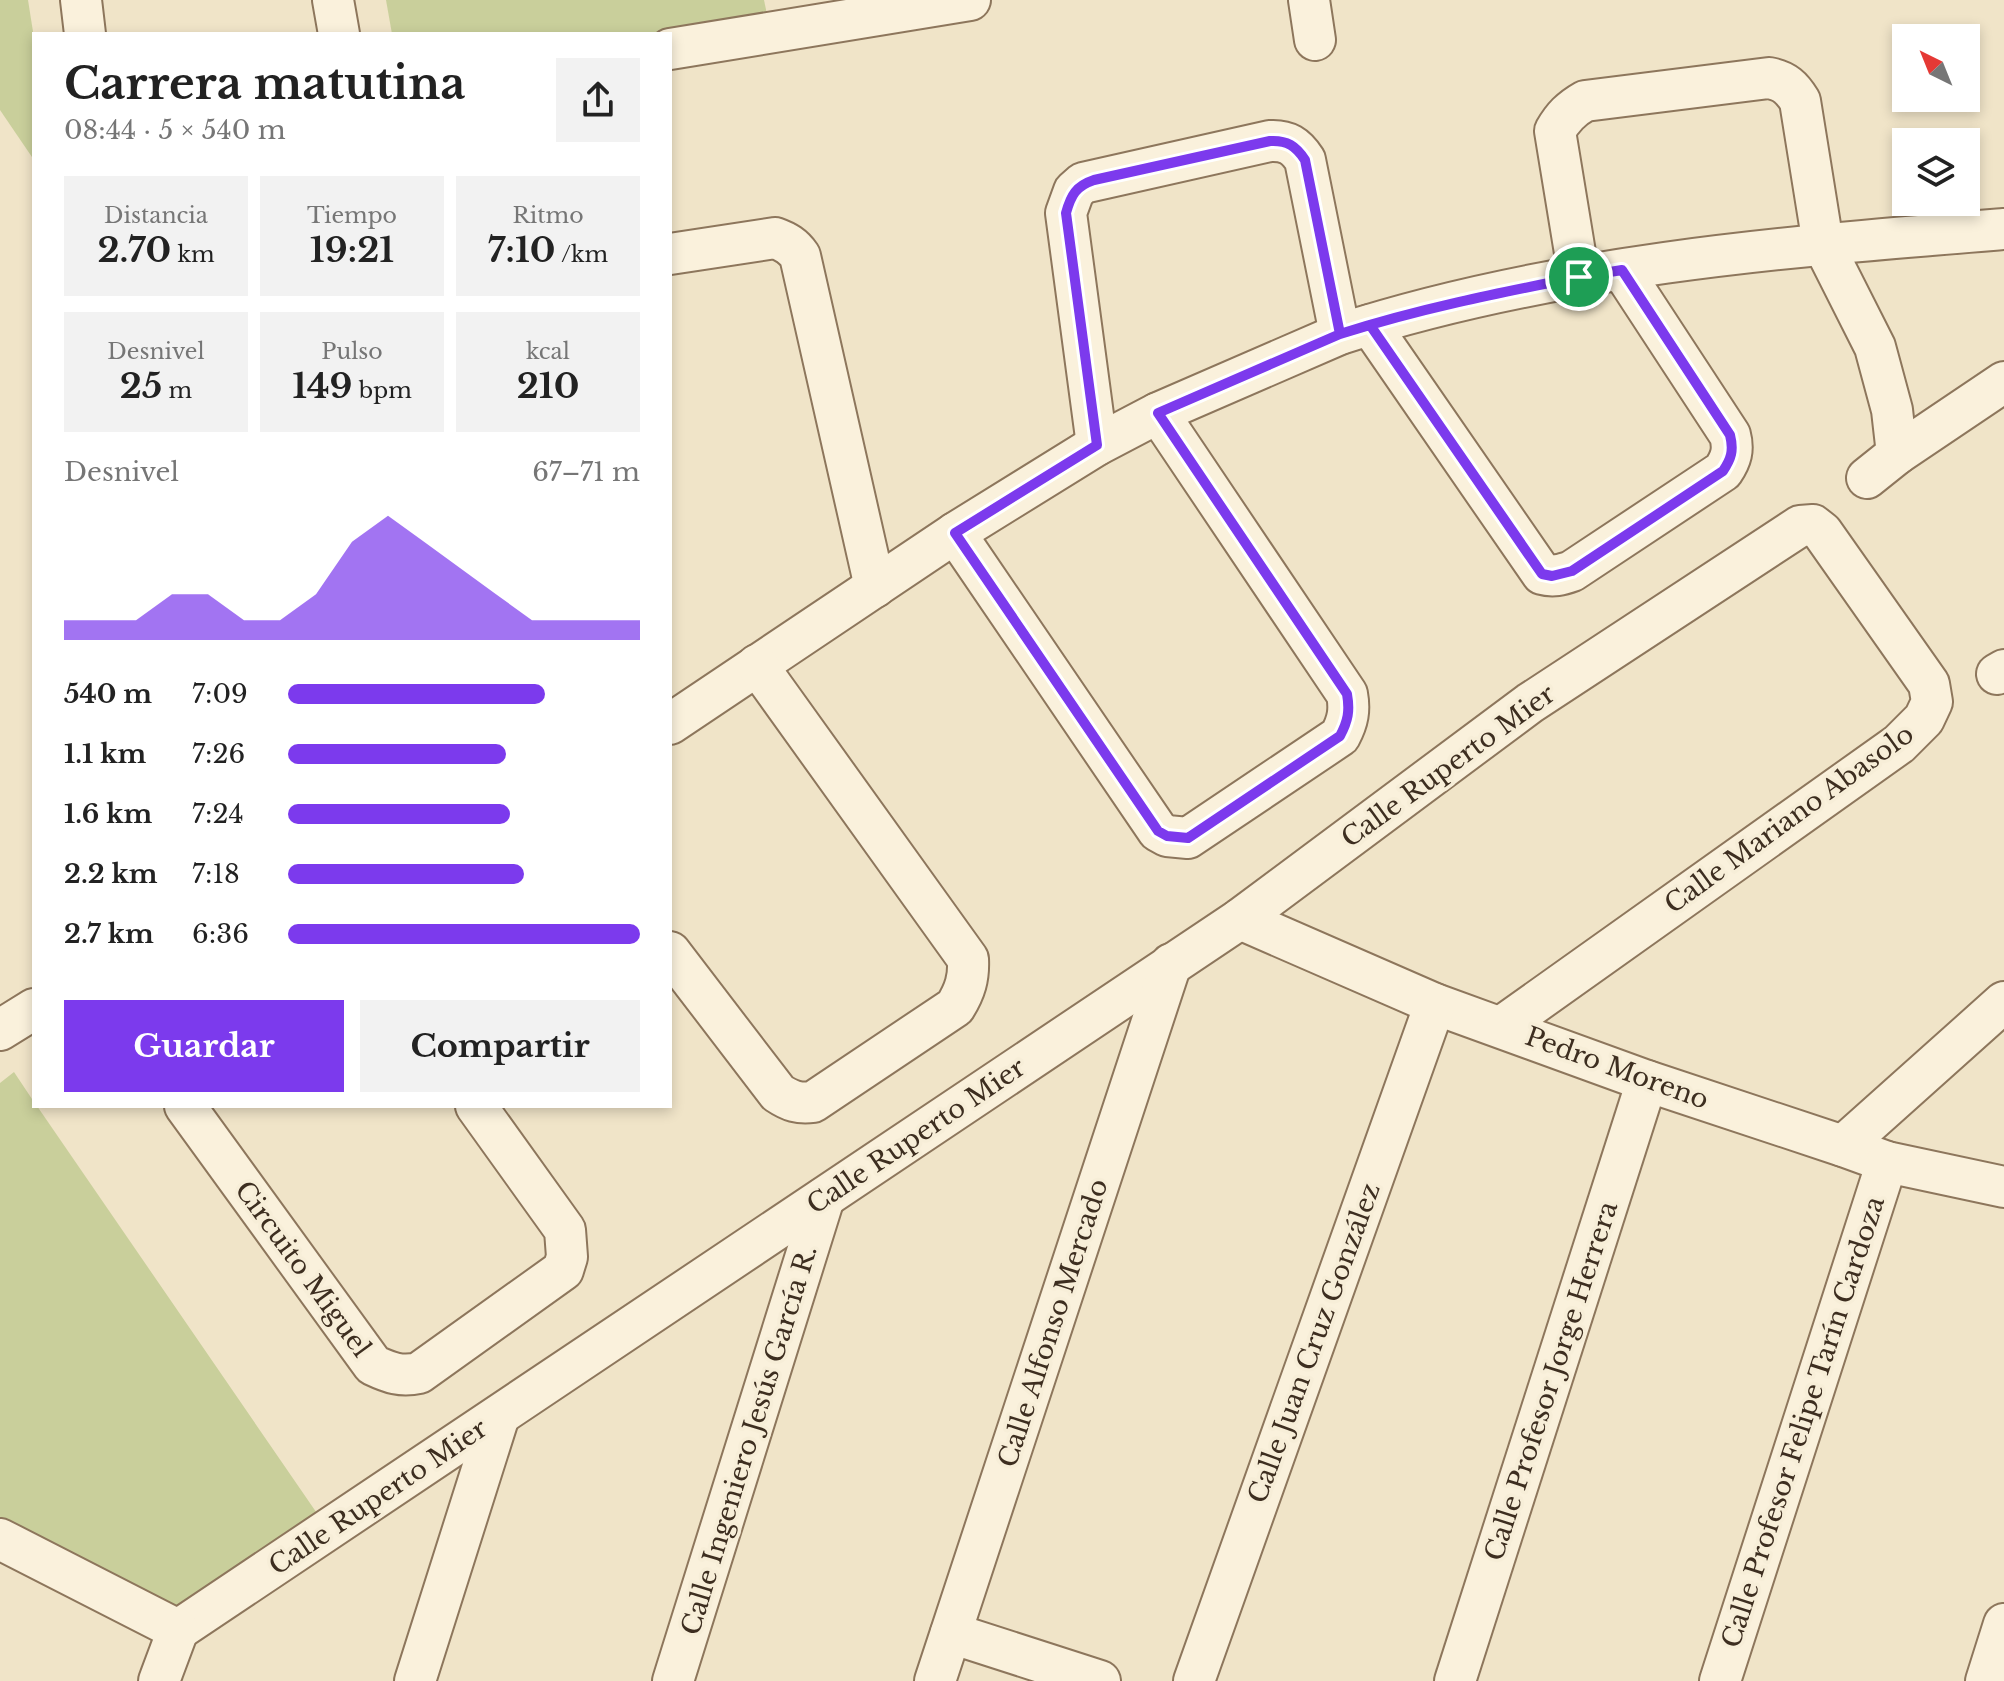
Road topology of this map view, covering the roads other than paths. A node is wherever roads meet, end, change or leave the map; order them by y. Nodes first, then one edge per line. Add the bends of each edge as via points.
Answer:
1 (81, 0) edge
2 (333, 0) edge
3 (970, 0) edge
4 (1309, 0) edge
5 (85, 32) edge
6 (339, 32) edge
7 (1315, 40) dead end
8 (672, 49) edge
9 (2004, 229) edge
10 (1823, 244) junction
11 (672, 254) edge
12 (1622, 270) junction
13 (1579, 277) junction
14 (1355, 330) junction
15 (2004, 382) edge
16 (1158, 413) junction
17 (1097, 445) junction
18 (1813, 525) joint
19 (955, 533) junction
20 (875, 587) junction
21 (757, 665) junction
22 (672, 723) edge
23 (1240, 919) junction
24 (672, 955) edge
25 (1171, 964) junction
26 (32, 998) edge
27 (0, 1002) edge
28 (2004, 1002) edge
29 (1435, 1004) junction
30 (32, 1010) edge
31 (1501, 1027) junction
32 (0, 1030) edge
33 (1647, 1081) junction
34 (186, 1108) edge
35 (477, 1108) edge
36 (1843, 1146) junction
37 (1887, 1162) junction
38 (2004, 1187) edge
39 (824, 1198) junction
40 (499, 1416) junction
41 (0, 1539) edge
42 (2004, 1624) edge
43 (178, 1630) junction
44 (951, 1633) junction
45 (159, 1681) edge
46 (415, 1681) edge
47 (673, 1681) edge
48 (935, 1681) edge
49 (1100, 1681) edge
50 (1194, 1681) edge
51 (1455, 1681) edge
52 (1720, 1681) edge
53 (1986, 1681) edge

1 - 5 street
2 - 6 street
3 - 8 street
4 - 7 street
9 - 10 street
10 - 12 street
10 - 13 street via 1800,101 1783,81 1769,78 1585,101 1563,117 1555,131
10 - 15 street via 1875,347 1892,410 1882,466
11 - 20 street via 775,238 800,256
12 - 13 street
12 - 14 street via 1730,435 1733,448 1723,471 1562,575 1542,574
13 - 14 street
14 - 16 street
14 - 17 street via 1305,160 1288,142 1270,141 1083,183 1066,213
16 - 17 street
16 - 19 street via 1347,694 1349,709 1340,736 1188,838 1158,831
17 - 19 street
18 - 23 street, Calle Ruperto Mier via 1800,526 1530,703
18 - 31 street, Calle Mariano Abasolo via 1929,684 1932,702 1924,719 1899,744
19 - 20 street
20 - 21 street
21 - 22 street
21 - 24 street via 968,959 969,977 955,1007 813,1102 802,1103 778,1093
23 - 25 street, Calle Ruperto Mier
23 - 29 street, Pedro Moreno
25 - 39 street, Calle Ruperto Mier
25 - 44 street, Calle Alfonso Mercado
26 - 27 street
28 - 36 street
29 - 31 street, Pedro Moreno
29 - 50 street, Calle Juan Cruz González
30 - 32 street
31 - 33 street, Pedro Moreno
33 - 36 street, Pedro Moreno
33 - 51 street, Calle Profesor Jorge Herrera
34 - 35 street, Circuito Miguel via 373,1365 406,1375 419,1373 563,1270 567,1257 565,1230
36 - 37 street, Pedro Moreno
37 - 38 street, Pedro Moreno
37 - 52 street, Calle Profesor Felipe Tarín Cardoza
39 - 40 street, Calle Ruperto Mier
39 - 47 street, Calle Ingeniero Jesús García R.
40 - 43 street, Calle Ruperto Mier
40 - 46 street
41 - 43 street
42 - 53 street
43 - 45 street
44 - 48 street, Calle Alfonso Mercado
44 - 49 street

